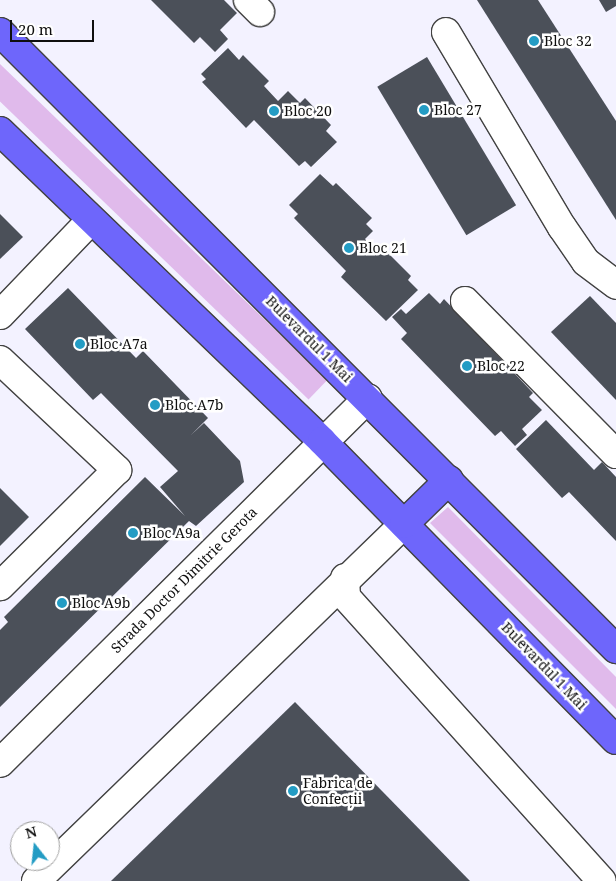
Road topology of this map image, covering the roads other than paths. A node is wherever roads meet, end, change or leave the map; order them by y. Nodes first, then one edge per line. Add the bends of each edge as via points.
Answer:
1 (0, 32) edge
2 (446, 32) dead end
3 (0, 131) edge
4 (90, 221) junction
5 (616, 285) edge
6 (465, 301) dead end
7 (0, 315) edge
8 (0, 360) edge
9 (368, 398) junction
10 (322, 442) junction
11 (616, 454) edge
12 (449, 480) junction
13 (404, 524) junction
14 (345, 578) junction
15 (0, 586) edge
16 (616, 649) edge
17 (616, 740) edge
18 (0, 763) edge
19 (36, 881) edge
20 (602, 881) edge

1 - 9 main road, Bulevardul 1 Mai
2 - 5 street via 562,227 586,262
3 - 4 main road, Bulevardul 1 Mai
4 - 7 street
4 - 10 main road, Bulevardul 1 Mai
6 - 11 street
8 - 15 street via 117,470
9 - 10 street, Strada Doctor Dimitrie Gerota
9 - 12 main road, Bulevardul 1 Mai
10 - 13 main road, Bulevardul 1 Mai
10 - 18 street, Strada Doctor Dimitrie Gerota
12 - 13 main road
12 - 16 main road, Bulevardul 1 Mai
13 - 14 street
13 - 17 main road, Bulevardul 1 Mai
14 - 19 street
14 - 20 street via 346,597

